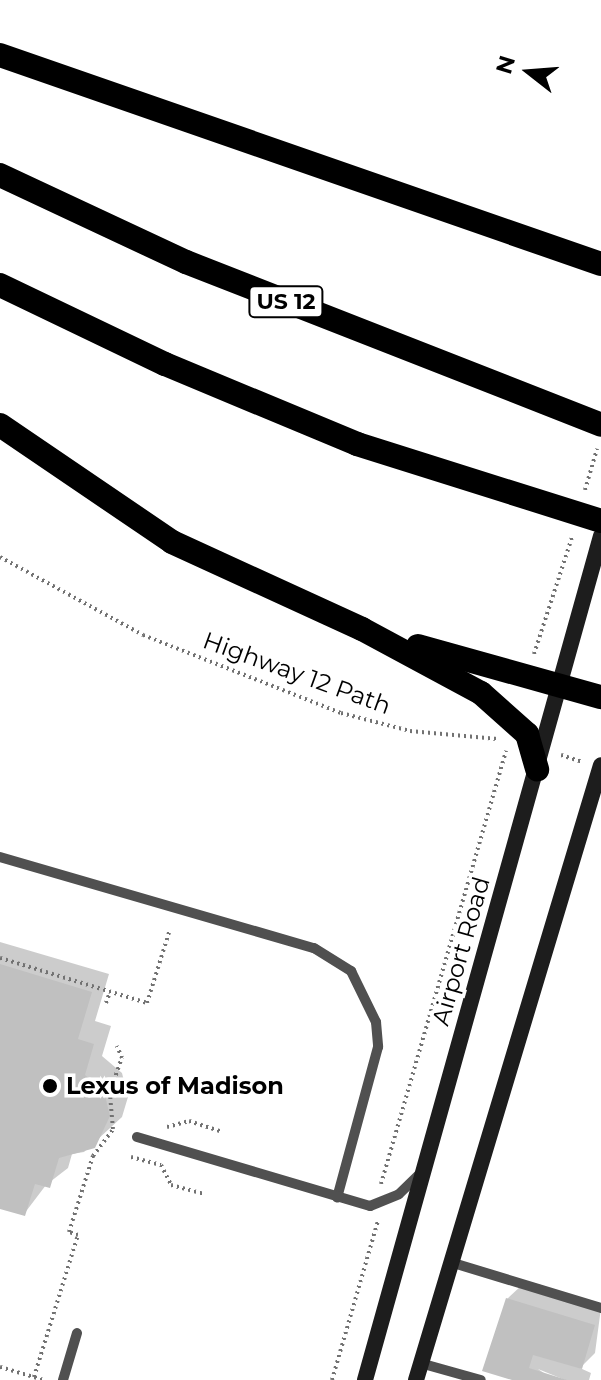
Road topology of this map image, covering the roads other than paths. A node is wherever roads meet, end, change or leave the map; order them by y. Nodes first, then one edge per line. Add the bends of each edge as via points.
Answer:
1 (0, 55) edge
2 (0, 175) edge
3 (601, 264) edge
4 (0, 285) edge
5 (0, 425) edge
6 (601, 425) edge
7 (601, 521) edge
8 (601, 536) edge
9 (362, 629) junction
10 (558, 688) junction
11 (601, 697) edge
12 (539, 760) junction
13 (601, 766) edge
14 (0, 857) edge
15 (137, 1137) dead end
16 (425, 1169) junction
17 (337, 1198) junction
18 (450, 1262) junction
19 (601, 1308) edge
20 (77, 1333) dead end
21 (418, 1372) edge
22 (63, 1380) edge
23 (365, 1380) edge
24 (481, 1380) edge

1 - 3 highway
2 - 6 highway, US 12 via 186,262
4 - 7 highway via 165,364 357,444
5 - 9 highway via 172,542
8 - 10 street, Airport Road
9 - 10 highway
9 - 12 highway via 481,693 527,734
10 - 11 highway
10 - 12 street, Airport Road
12 - 16 street, Airport Road
13 - 18 street
14 - 17 lane via 314,948 351,971 364,991 378,1047
15 - 17 lane
16 - 17 lane via 379,1204
16 - 23 street, Airport Road
18 - 19 lane
18 - 21 street
20 - 22 lane
21 - 24 lane

